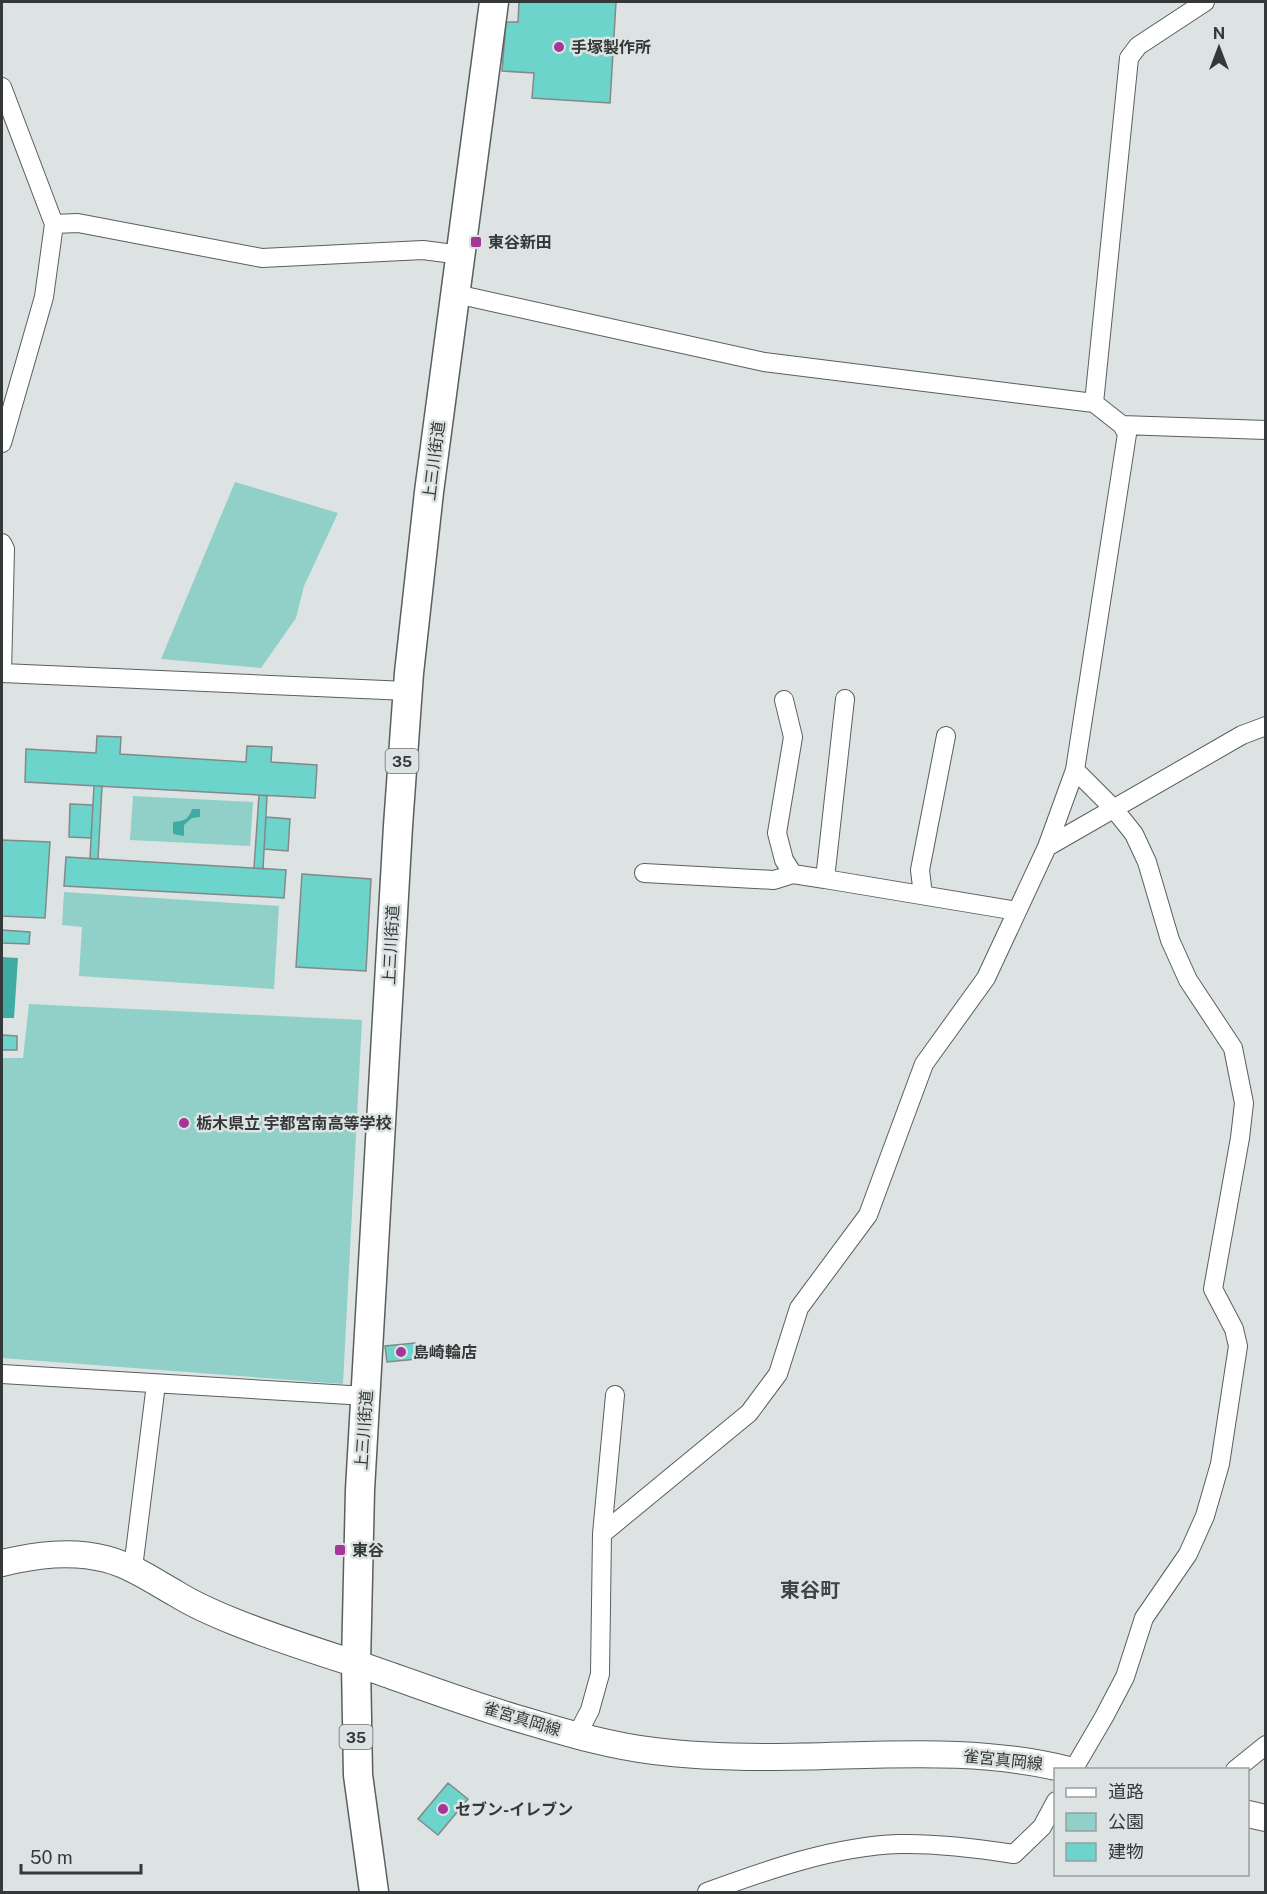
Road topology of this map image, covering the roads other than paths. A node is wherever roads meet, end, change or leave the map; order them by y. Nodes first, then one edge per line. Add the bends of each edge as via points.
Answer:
1 (494, 2) edge
2 (1205, 2) edge
3 (2, 87) edge
4 (54, 224) junction
5 (461, 255) junction
6 (456, 294) junction
7 (1094, 403) junction
8 (1122, 425) junction
9 (1266, 430) edge
10 (2, 443) edge
11 (2, 543) edge
12 (2, 673) edge
13 (407, 692) junction
14 (845, 699) dead end
15 (784, 700) dead end
16 (1266, 726) edge
17 (946, 736) dead end
18 (1075, 770) junction
19 (1114, 809) junction
20 (1047, 847) junction
21 (644, 873) dead end
22 (793, 874) junction
23 (825, 879) junction
24 (923, 895) junction
25 (1017, 910) junction
26 (2, 1374) edge
27 (156, 1384) junction
28 (615, 1395) dead end
29 (366, 1396) junction
30 (602, 1534) junction
31 (2, 1563) edge
32 (133, 1568) junction
33 (356, 1664) junction
34 (577, 1735) junction
35 (1266, 1745) edge
36 (1061, 1768) edge
37 (1072, 1768) edge
38 (1237, 1768) edge
39 (1054, 1805) edge
40 (1249, 1814) edge
41 (1266, 1818) edge
42 (374, 1893) edge
43 (707, 1893) edge

1 - 5 main road, 上三川街道 / 35
2 - 7 street via 1138,46 1129,58
3 - 4 street
4 - 5 street via 78,223 262,258 423,250
4 - 10 street via 44,297
5 - 6 main road, 上三川街道 / 35
6 - 7 street via 764,362
6 - 13 main road, 上三川街道 / 35
7 - 8 street
8 - 9 street
8 - 18 street via 1126,434 1121,478
11 - 12 street
12 - 13 street
13 - 29 main road, 上三川街道 / 35
14 - 23 street
15 - 22 street via 793,737 777,833 784,860
16 - 19 street via 1242,735
17 - 24 street via 920,870
18 - 19 street
18 - 20 street
19 - 20 street
19 - 37 street via 1134,834 1147,862 1170,940 1188,980 1233,1048 1244,1103 1212,1289 1234,1329 1238,1346 1220,1464 1205,1516 1188,1554 1144,1618 1125,1677
20 - 25 street
21 - 22 street via 774,880
22 - 23 street
23 - 24 street
24 - 25 street
25 - 30 street via 986,978 924,1064 868,1215 799,1308 778,1374 749,1413
26 - 27 street
27 - 29 street
27 - 32 street
28 - 30 street
29 - 33 main road, 上三川街道 / 35
30 - 34 street via 600,1674 590,1710
31 - 32 main road, 雀宮真岡線 via 75,1554 105,1558
32 - 33 main road, 雀宮真岡線 via 177,1595 235,1622
33 - 34 main road, 雀宮真岡線
33 - 42 main road, 上三川街道 / 35 via 358,1774
34 - 36 main road, 雀宮真岡線 via 652,1751 700,1755 973,1755
35 - 38 street
39 - 43 street via 1042,1827 1014,1854 964,1846 898,1844 854,1849 764,1871
40 - 41 main road

